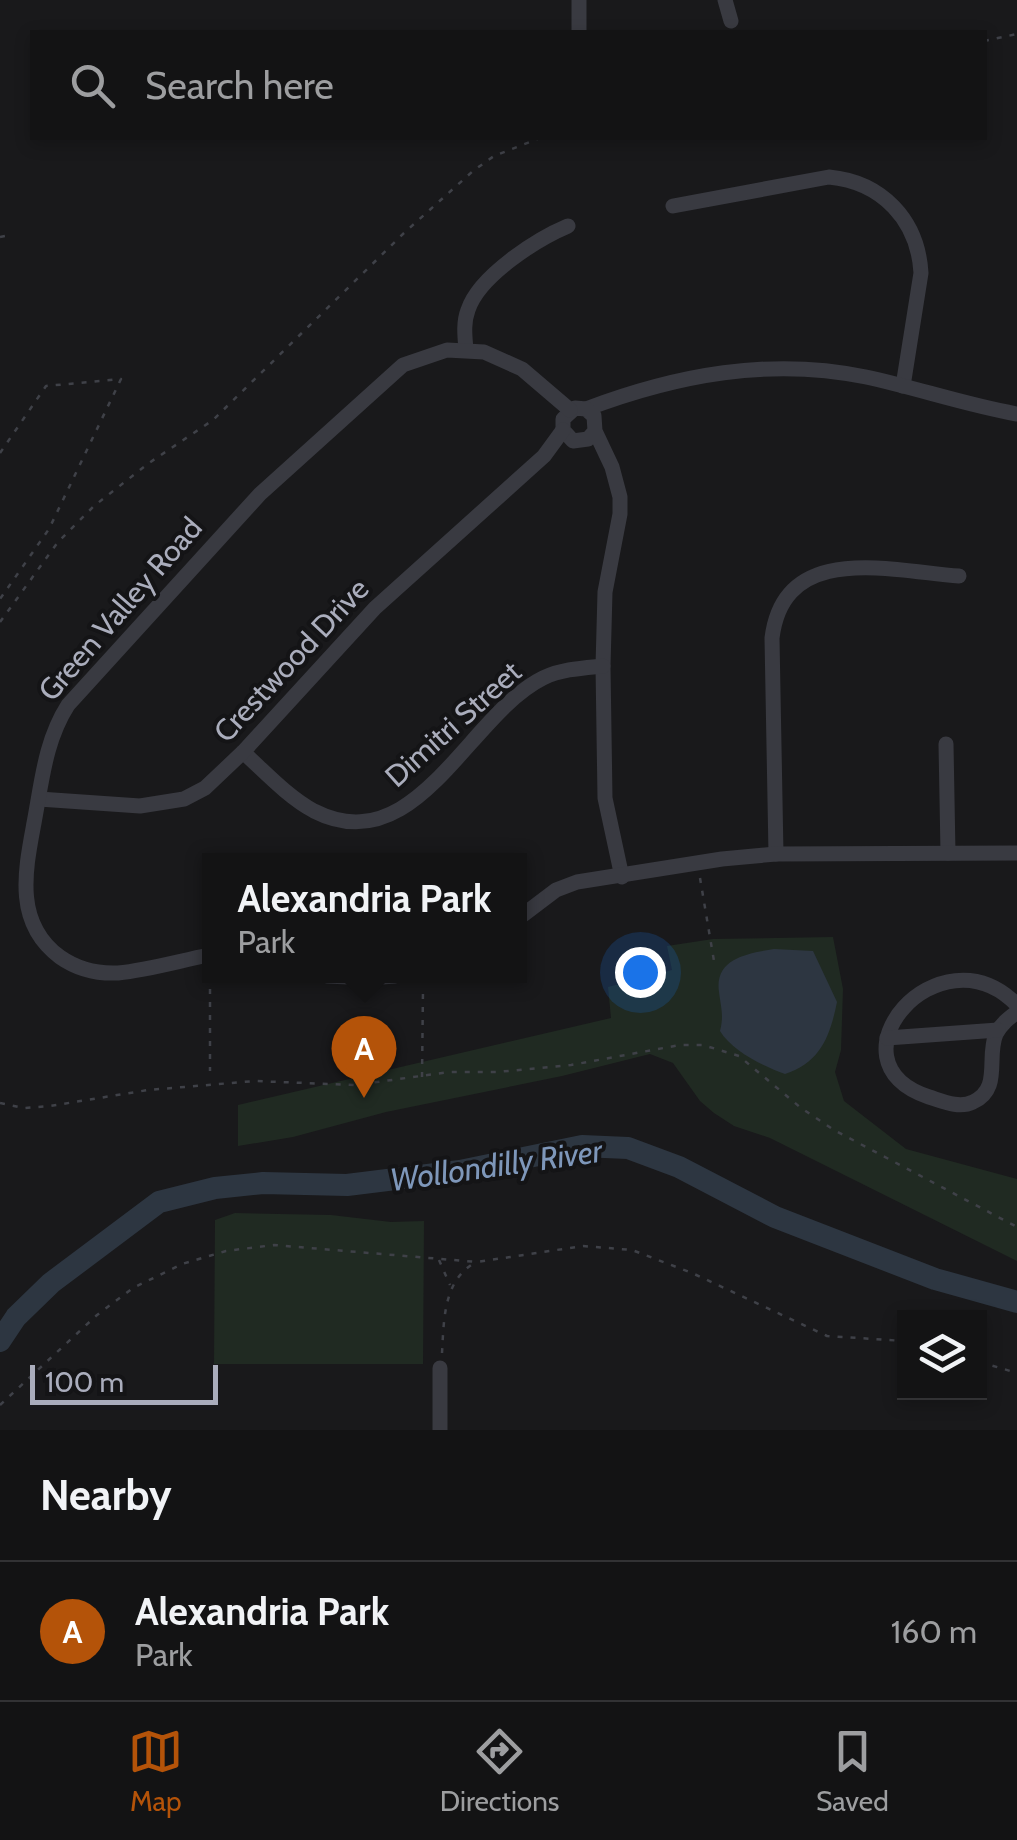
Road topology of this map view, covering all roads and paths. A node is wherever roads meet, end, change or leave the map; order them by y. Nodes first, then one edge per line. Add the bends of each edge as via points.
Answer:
1 (578, 0) edge
2 (725, 0) edge
3 (732, 21) dead end
4 (579, 30) edge
5 (1017, 34) edge
6 (987, 40) edge
7 (535, 140) edge
8 (673, 206) dead end
9 (568, 226) dead end
10 (466, 350) junction
11 (904, 386) junction
12 (1017, 414) edge
13 (578, 425) junction
14 (0, 453) edge
15 (959, 576) dead end
16 (0, 599) edge
17 (0, 622) edge
18 (603, 666) junction
19 (946, 744) dead end
20 (243, 752) junction
21 (39, 799) junction
22 (948, 853) junction
23 (1017, 853) edge
24 (776, 854) junction
25 (622, 877) junction
26 (694, 878) dead end
27 (527, 912) edge
28 (202, 956) edge
29 (715, 966) dead end
30 (210, 983) edge
31 (423, 988) dead end
32 (1017, 1008) edge
33 (998, 1030) junction
34 (887, 1038) junction
35 (210, 1071) dead end
36 (422, 1077) junction
37 (0, 1102) edge
38 (1017, 1227) edge
39 (439, 1259) junction
40 (477, 1262) junction
41 (452, 1288) junction
42 (897, 1341) edge
43 (987, 1364) edge
44 (440, 1368) joint
45 (1017, 1373) edge
46 (0, 1406) edge
47 (440, 1430) edge

1 - 4 street
2 - 3 street
5 - 6 path
7 - 17 path via 472,171 213,420 86,514
8 - 11 street via 829,178 849,179 881,195 907,224 920,258
9 - 10 street via 526,249 478,291 468,309
10 - 13 street, Green Valley Road via 522,369
10 - 21 street, Green Valley Road via 402,365 260,494 68,705 54,727
11 - 12 street, Crestwood Drive
11 - 13 street, Crestwood Drive via 809,368 758,367 625,394
13 - 18 street, Green Valley Road via 617,479 620,514 605,592
13 - 20 street, Crestwood Drive via 375,608
14 - 16 path via 46,386 121,380 49,530
15 - 24 street via 843,567 799,584 784,600 772,638
18 - 20 street, Dimitri Street via 558,672 524,690 424,793 373,820 311,810
18 - 25 street, Green Valley Road via 605,798
19 - 22 street
20 - 21 street, Crestwood Drive via 205,788 163,804
21 - 28 street, Green Valley Road via 24,887 27,911 49,949 94,972
22 - 23 street
22 - 24 street
24 - 25 street
25 - 27 street via 577,882
26 - 29 path via 700,877
30 - 35 path
31 - 36 path
32 - 33 street
32 - 34 street via 996,988 946,982 902,1008
33 - 34 street
33 - 34 street via 989,1086 965,1104 906,1087 890,1069
36 - 37 path via 354,1085 255,1081 24,1108
36 - 38 path via 703,1045 739,1056 834,1130
39 - 40 path
39 - 41 path
39 - 46 path via 274,1246 182,1264 97,1315
40 - 41 path
40 - 42 path via 583,1246 632,1250 827,1336
41 - 44 path
43 - 45 path
44 - 47 street

